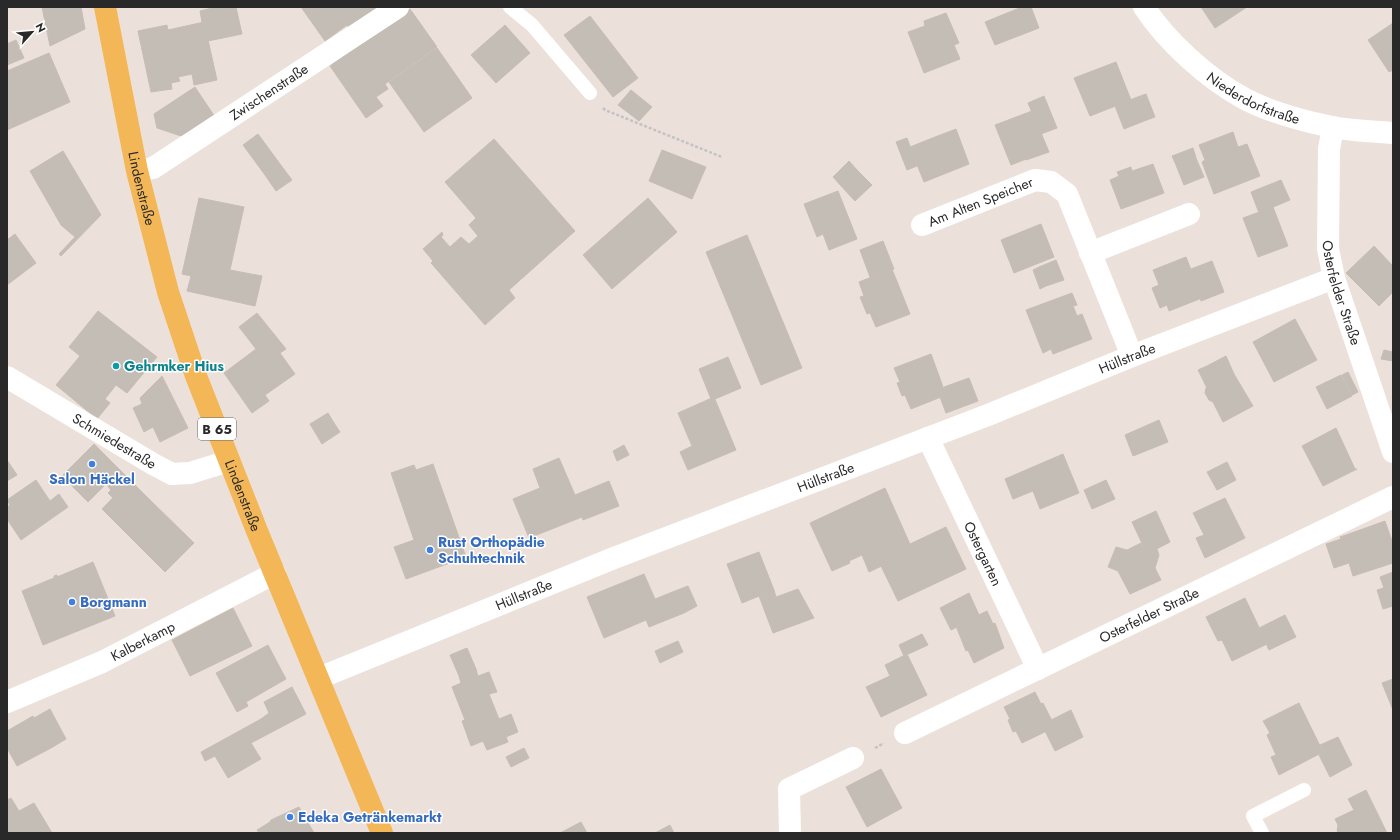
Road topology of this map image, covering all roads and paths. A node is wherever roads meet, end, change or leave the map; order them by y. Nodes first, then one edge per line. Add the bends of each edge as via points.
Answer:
1 (105, 7) edge
2 (398, 7) edge
3 (510, 7) edge
4 (1144, 7) edge
5 (590, 93) joint
6 (1334, 127) junction
7 (1393, 133) edge
8 (722, 157) dead end
9 (137, 171) junction
10 (1189, 214) dead end
11 (922, 225) dead end
12 (1090, 253) junction
13 (1334, 278) junction
14 (1132, 356) junction
15 (7, 378) edge
16 (928, 438) junction
17 (1393, 452) edge
18 (229, 461) junction
19 (1393, 497) edge
20 (276, 573) junction
21 (1038, 669) junction
22 (319, 678) junction
23 (7, 702) edge
24 (905, 733) joint
25 (852, 758) joint
26 (1304, 790) dead end
27 (382, 833) edge
28 (790, 833) edge
29 (1262, 833) edge

1 - 9 main road, Lindenstraße / B 65
2 - 9 street, Zwischenstraße via 153,168
3 - 5 lane via 532,25
4 - 6 street, Niederdorfstraße via 1179,49 1210,75 1245,99 1283,114
5 - 8 path via 605,110
6 - 7 street, Niederdorfstraße
6 - 13 street, Osterfelder Straße via 1329,149 1328,249
9 - 18 main road, Lindenstraße / B 65 via 168,292 196,376
10 - 12 street
11 - 12 street, Am Alten Speicher via 1035,180 1051,182 1067,194
12 - 14 street, Am Alten Speicher
13 - 14 street, Hüllstraße
13 - 17 street, Osterfelder Straße
14 - 16 street, Hüllstraße
15 - 18 street, Schmiedestraße via 172,474 190,473
16 - 21 street, Ostergarten
16 - 22 street, Hüllstraße via 614,558
18 - 20 main road, Lindenstraße / B 65
19 - 21 street, Osterfelder Straße
20 - 22 main road, Lindenstraße / B 65
20 - 23 street, Kalberkamp via 102,662
21 - 24 street, Osterfelder Straße
22 - 27 main road, Lindenstraße / B 65
24 - 25 path
25 - 28 street via 789,789
26 - 29 lane via 1253,816

